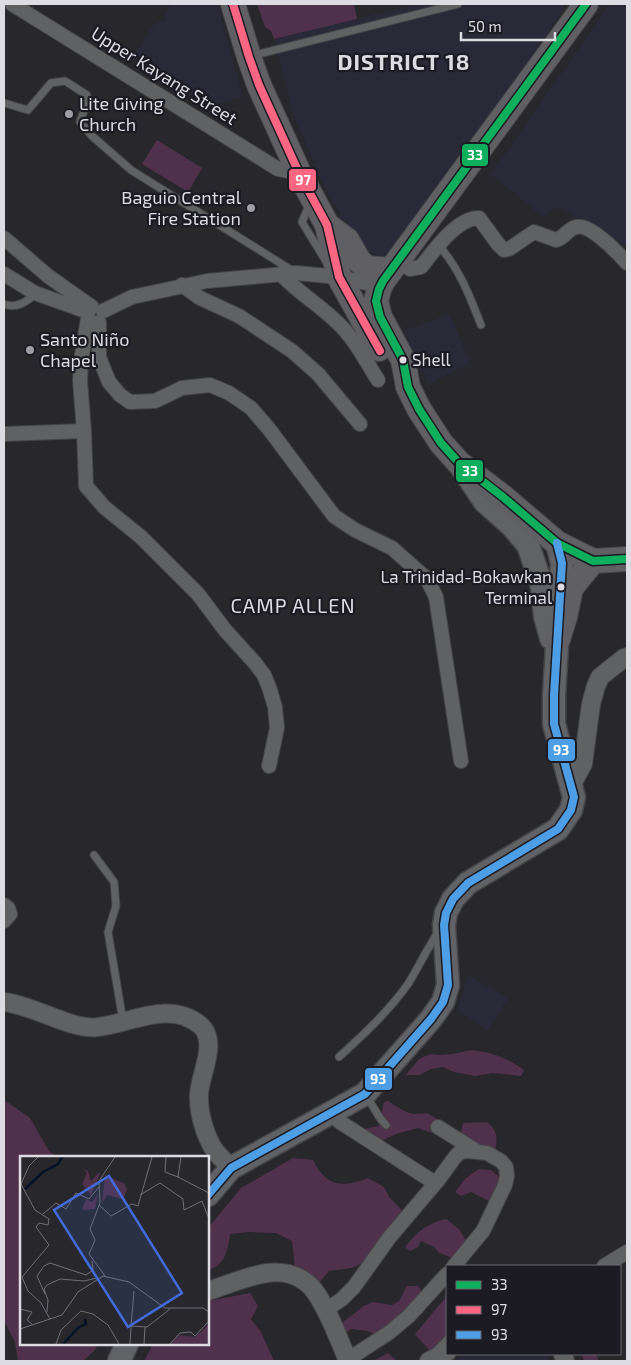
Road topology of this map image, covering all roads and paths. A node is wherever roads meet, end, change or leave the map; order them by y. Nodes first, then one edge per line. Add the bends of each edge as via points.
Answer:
1 (12, 4) edge
2 (233, 4) edge
3 (458, 4) edge
4 (586, 4) edge
5 (248, 57) junction
6 (4, 103) edge
7 (299, 172) junction
8 (312, 198) junction
9 (326, 225) junction
10 (4, 238) edge
11 (438, 245) junction
12 (627, 263) edge
13 (391, 271) junction
14 (288, 273) junction
15 (4, 274) edge
16 (340, 277) junction
17 (182, 285) junction
18 (35, 293) junction
19 (4, 304) edge
20 (94, 314) junction
21 (481, 325) dead end
22 (378, 380) dead end
23 (408, 387) junction
24 (360, 424) dead end
25 (84, 431) junction
26 (4, 434) edge
27 (459, 464) junction
28 (556, 543) junction
29 (614, 563) edge
30 (557, 648) junction
31 (627, 657) edge
32 (461, 761) dead end
33 (269, 766) dead end
34 (571, 786) junction
35 (94, 854) dead end
36 (4, 905) edge
37 (4, 921) edge
38 (444, 925) junction
39 (7, 1006) edge
40 (123, 1021) junction
41 (340, 1058) dead end
42 (365, 1094) junction
43 (330, 1113) junction
44 (386, 1126) dead end
45 (438, 1127) dead end
46 (478, 1152) junction
47 (230, 1168) junction
48 (435, 1183) junction
49 (209, 1194) edge
50 (627, 1252) edge
51 (455, 1265) edge
52 (606, 1265) edge
53 (446, 1275) edge
54 (209, 1291) edge
55 (326, 1310) junction
56 (446, 1341) edge
57 (126, 1345) edge
58 (446, 1352) edge
59 (119, 1361) edge
60 (347, 1361) edge
61 (428, 1361) edge

1 - 7 street, Upper Kayang Street via 278,169
2 - 5 highway
3 - 5 lane
4 - 13 highway
5 - 7 highway
6 - 14 lane via 28,110 51,83 65,81 87,95 80,122 131,170
7 - 8 highway
8 - 9 highway
8 - 16 lane via 302,222 327,264
9 - 13 highway via 347,240 367,268
9 - 16 highway
10 - 20 street
11 - 12 street via 472,218 479,218 504,250 534,232 556,240 578,226 596,234
11 - 13 street via 421,267
11 - 21 lane via 447,254 467,289
13 - 16 street via 366,283
13 - 23 highway via 376,301 380,317 403,360
14 - 16 street
14 - 17 street
14 - 22 street via 291,285 348,334
15 - 18 street
16 - 23 highway via 388,366
17 - 20 street via 132,297
17 - 24 street via 200,298 239,316 292,351 318,374
18 - 19 lane via 17,305
18 - 20 street
20 - 25 street via 81,362
20 - 32 street via 99,356 109,382 120,395 130,402 155,401 182,388 210,385 229,393 250,408 269,429 334,516 392,548 427,579 436,596
23 - 27 highway via 441,443
25 - 26 street
25 - 33 street via 86,486 104,507 141,537 198,594 264,675 275,707 277,728
27 - 28 highway
27 - 30 main road via 485,502 528,545 542,586 545,616
28 - 29 highway
28 - 30 main road via 562,563
29 - 30 highway via 571,588
30 - 34 main road via 554,724
31 - 34 street via 600,677 596,686 583,764
34 - 38 main road via 574,797 571,810 558,829 468,882 452,899
35 - 40 lane via 114,882 116,906 108,932
36 - 37 street via 10,914
38 - 41 lane via 390,1009
38 - 42 main road via 448,985 443,1002
39 - 40 street via 85,1027 98,1028
40 - 47 street via 160,1013 189,1018 202,1026 207,1036 208,1052 199,1093 202,1121 212,1153
42 - 43 main road
42 - 44 lane
43 - 47 main road
43 - 48 street
45 - 46 street
46 - 48 street via 460,1152
46 - 51 street via 501,1162 506,1167 507,1176 483,1231
47 - 49 main road
48 - 55 street via 354,1287
50 - 52 street
53 - 60 street via 409,1316
54 - 55 street via 267,1273 292,1274 308,1283
55 - 60 street
56 - 61 lane
57 - 59 main road
58 - 61 street

